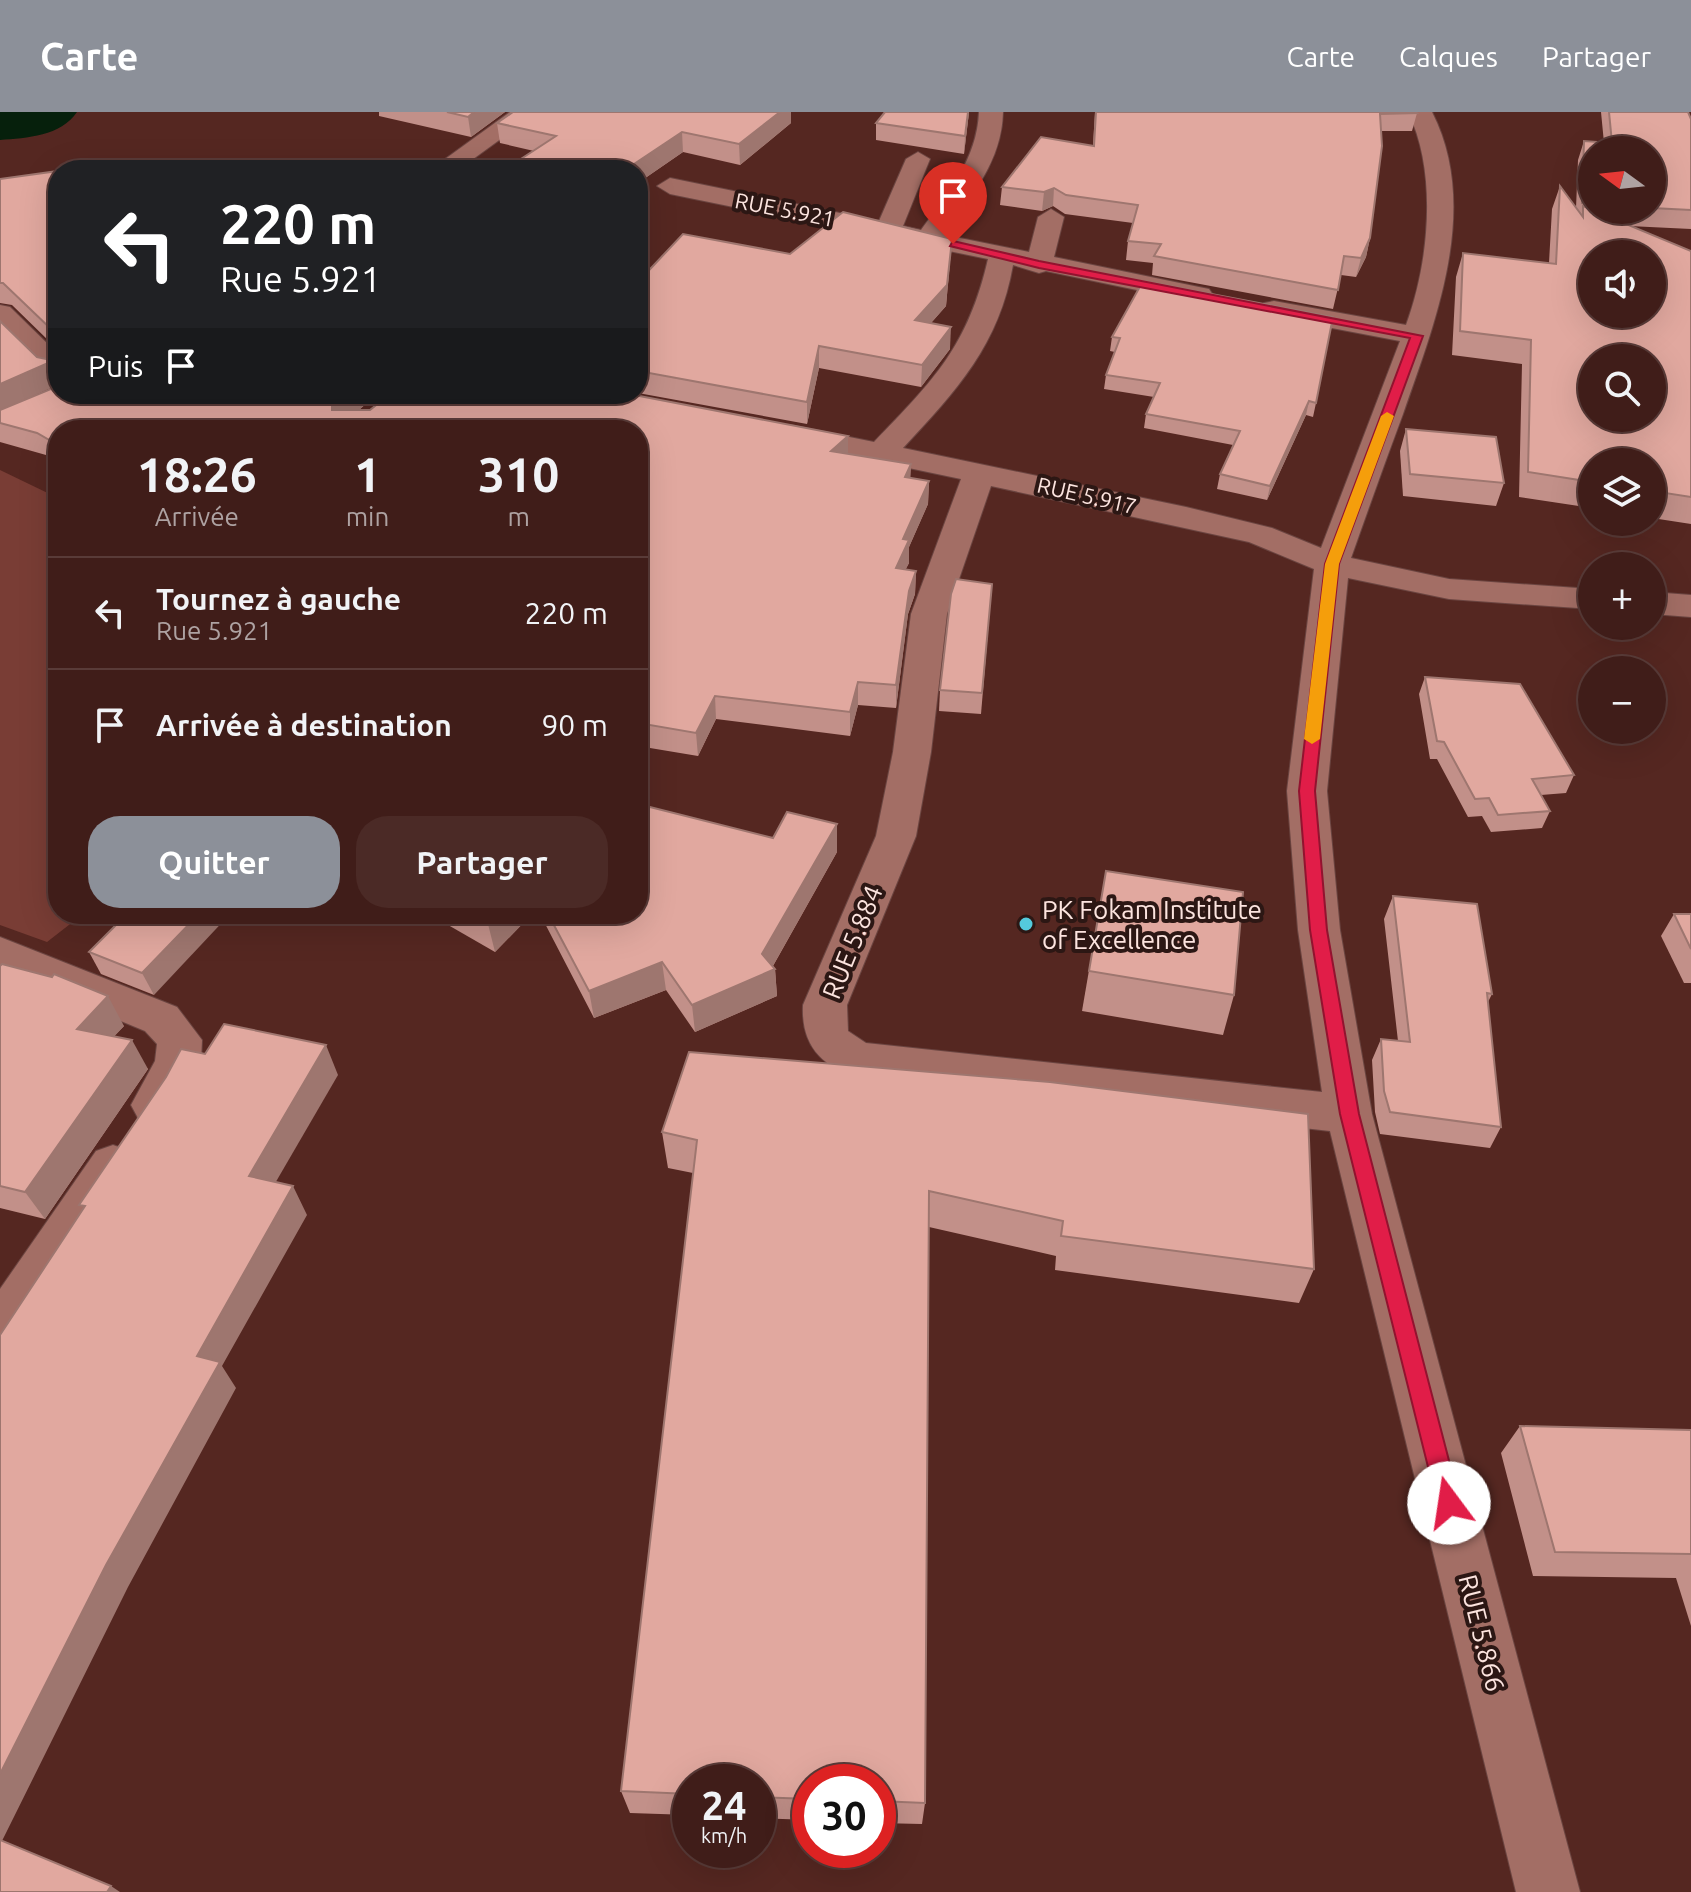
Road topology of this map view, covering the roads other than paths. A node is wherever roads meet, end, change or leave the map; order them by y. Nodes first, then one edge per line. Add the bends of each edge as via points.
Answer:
1 (526, 112) edge
2 (991, 112) edge
3 (1420, 112) edge
4 (918, 159) dead end
5 (456, 160) edge
6 (670, 186) dead end
7 (1051, 217) edge
8 (889, 229) junction
9 (929, 238) junction
10 (1002, 255) junction
11 (1039, 265) junction
12 (1221, 299) edge
13 (1251, 304) edge
14 (0, 313) edge
15 (1417, 336) junction
16 (48, 373) edge
17 (762, 428) edge
18 (883, 451) junction
19 (980, 471) junction
20 (1332, 564) junction
21 (1578, 598) edge
22 (1666, 604) edge
23 (1691, 606) edge
24 (0, 953) edge
25 (1349, 1114) junction
26 (0, 1332) edge
27 (1548, 1892) edge

1 - 5 street
2 - 9 street via 993,130 980,160
3 - 15 street, RUE 5.866 via 1430,132 1438,184 1438,233 1428,303
4 - 8 street
6 - 8 street, RUE 5.921
7 - 11 street
8 - 9 street, RUE 5.921
9 - 10 street, RUE 5.921
10 - 11 street, RUE 5.921
10 - 18 street via 991,306 969,349 942,388
11 - 12 street, RUE 5.921
13 - 15 street
14 - 16 street
15 - 20 street, RUE 5.866
17 - 18 street, RUE 5.917
18 - 19 street, RUE 5.917
19 - 20 street, RUE 5.917 via 1260,535
19 - 25 street, RUE 5.884 via 929,614 896,836 825,1005 824,1030 834,1047 858,1060
20 - 21 street, RUE 5.917 via 1449,589
20 - 25 street, RUE 5.866 via 1307,791 1319,930
22 - 23 street
24 - 26 street via 161,1019 180,1040 178,1062 163,1092
25 - 27 street, RUE 5.866

